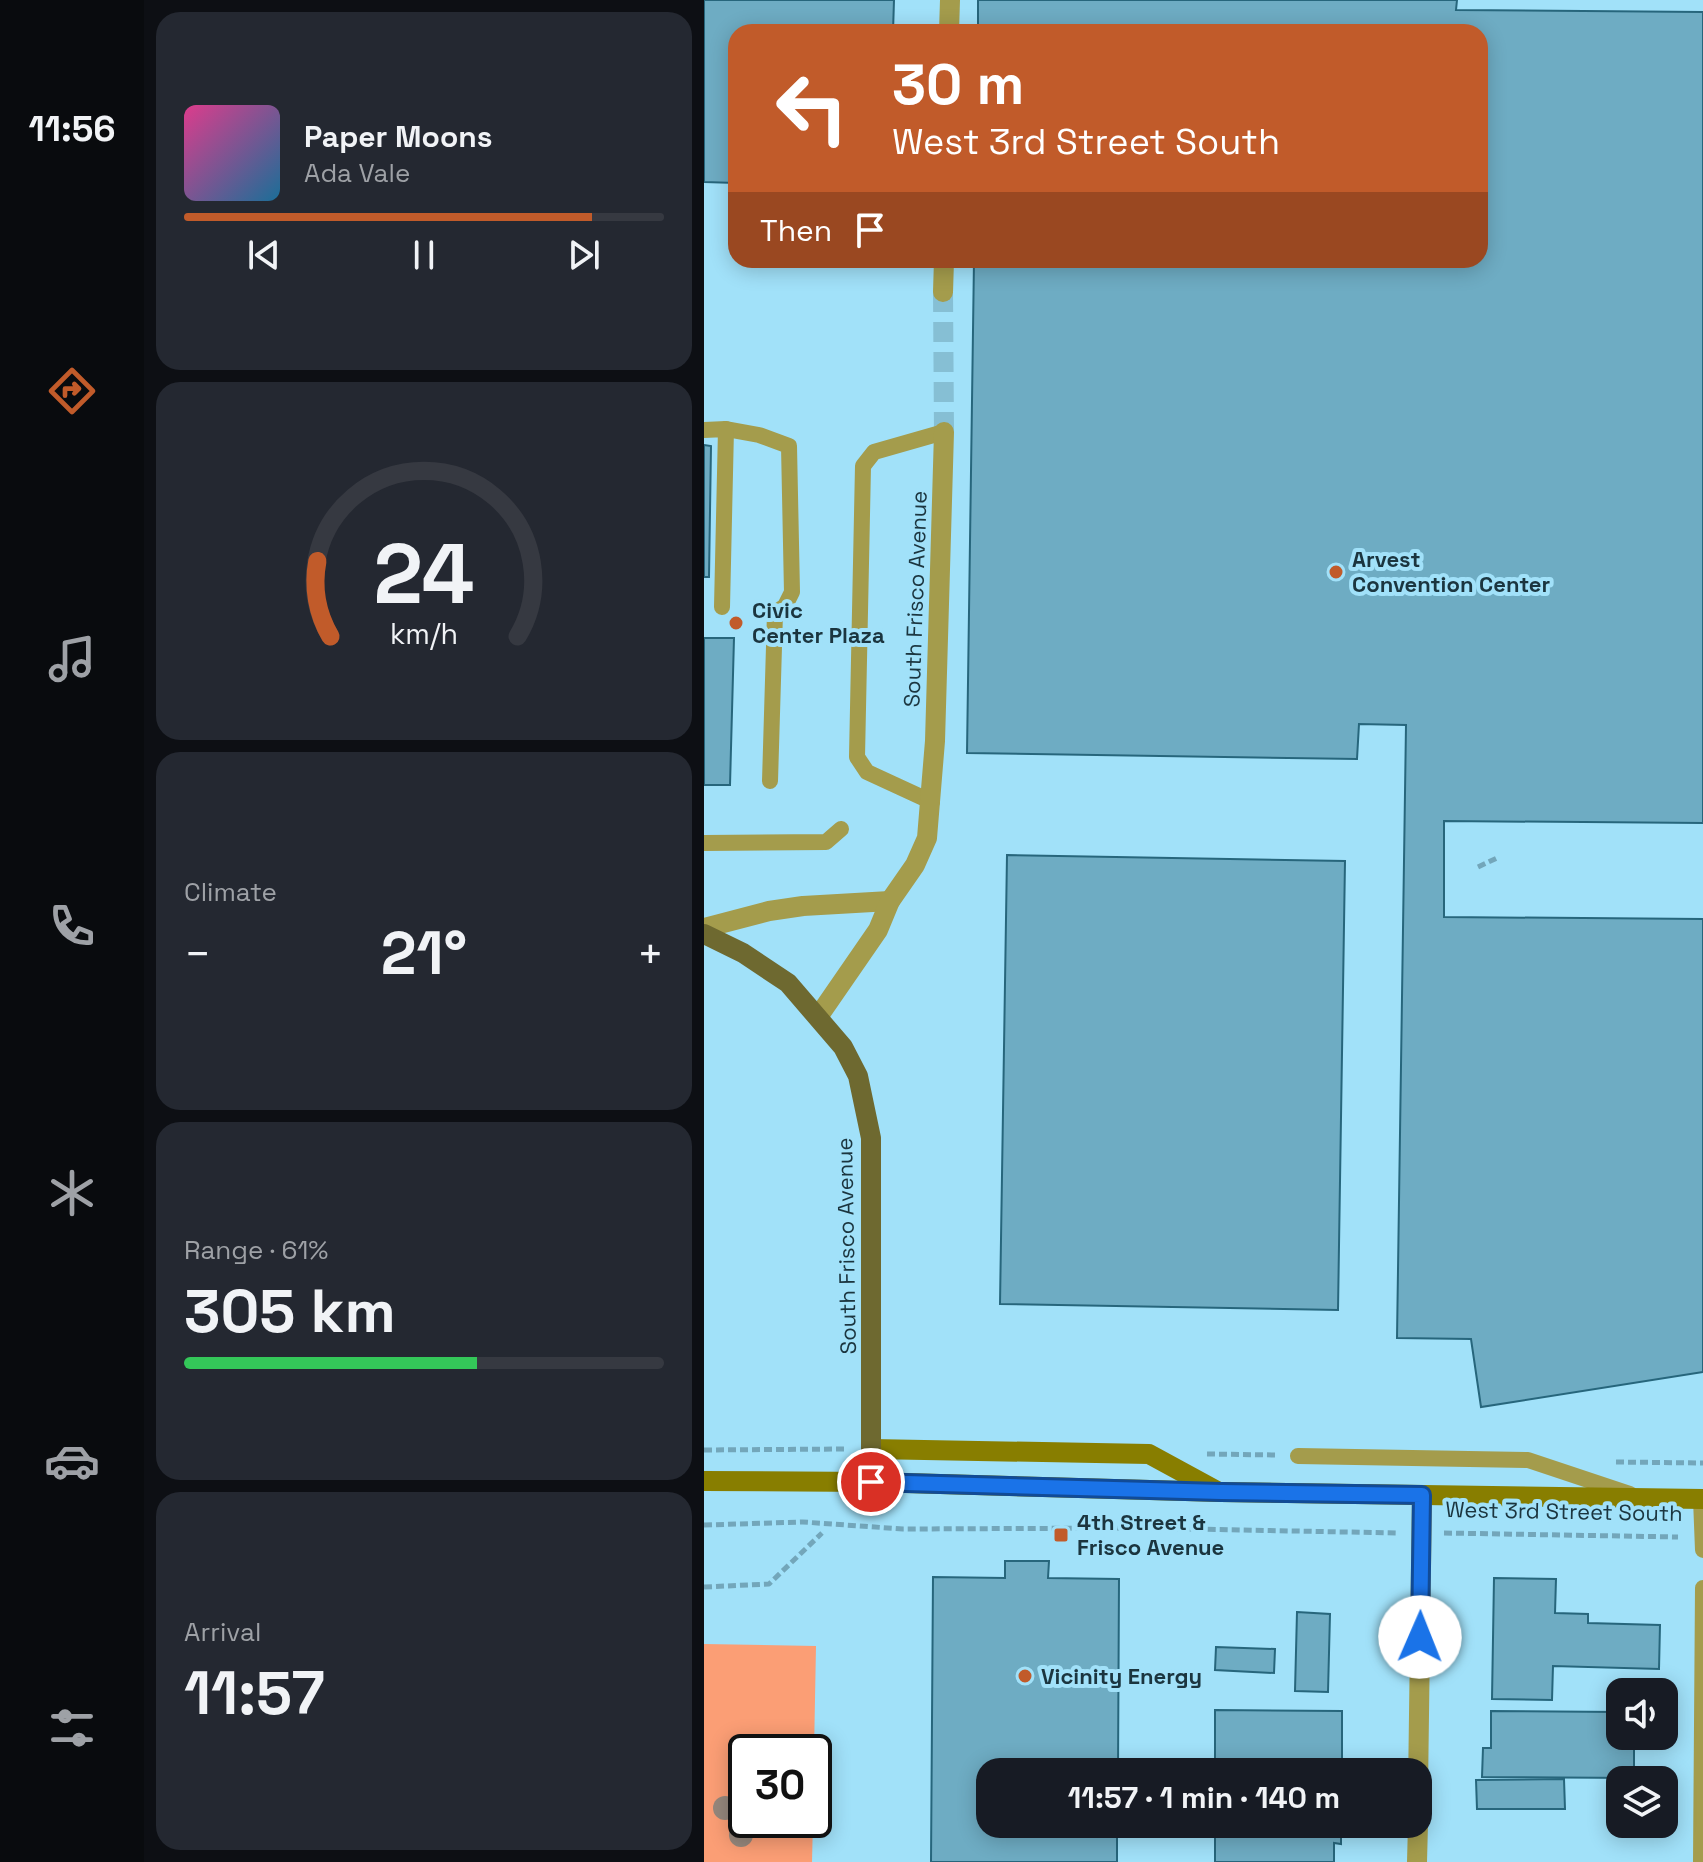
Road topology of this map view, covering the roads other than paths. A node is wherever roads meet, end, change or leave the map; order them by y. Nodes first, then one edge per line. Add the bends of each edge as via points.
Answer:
1 (950, 0) edge
2 (949, 24) edge
3 (944, 268) edge
4 (943, 292) tunnel mouth
5 (726, 429) junction
6 (704, 430) edge
7 (944, 432) joint
8 (722, 607) dead end
9 (770, 781) dead end
10 (932, 802) junction
11 (841, 829) dead end
12 (704, 843) edge
13 (890, 901) junction
14 (704, 931) edge
15 (818, 1017) junction
16 (871, 1449) junction
17 (1298, 1456) road end
18 (704, 1481) edge
19 (871, 1482) junction
20 (1221, 1492) junction
21 (1422, 1495) junction
22 (1642, 1498) junction
23 (1702, 1499) edge
24 (1702, 1537) edge
25 (1703, 1550) edge
26 (1703, 1588) edge
27 (1418, 1758) edge
28 (1418, 1838) edge
29 (1417, 1862) edge
30 (1701, 1862) edge

1 - 2 street
3 - 4 street
5 - 6 lane
5 - 8 lane
5 - 9 lane via 789,446 792,592 775,613
7 - 10 street, South Frisco Avenue
7 - 10 lane via 874,452 863,466 857,757 867,772
10 - 13 street, South Frisco Avenue via 927,838
11 - 12 lane via 826,842
13 - 14 street via 769,911
13 - 15 street, South Frisco Avenue via 878,930
14 - 15 main road via 788,983
15 - 16 main road, South Frisco Avenue via 858,1076 871,1138
16 - 19 main road, South Frisco Avenue
16 - 20 main road via 1149,1454
17 - 22 lane via 1528,1460
18 - 19 main road, West 3rd Street South
19 - 20 main road, West 3rd Street South
20 - 21 main road, West 3rd Street South
21 - 22 main road, West 3rd Street South
21 - 27 street
22 - 23 main road, West 3rd Street South
23 - 24 lane
24 - 25 lane
26 - 30 lane
28 - 29 street

